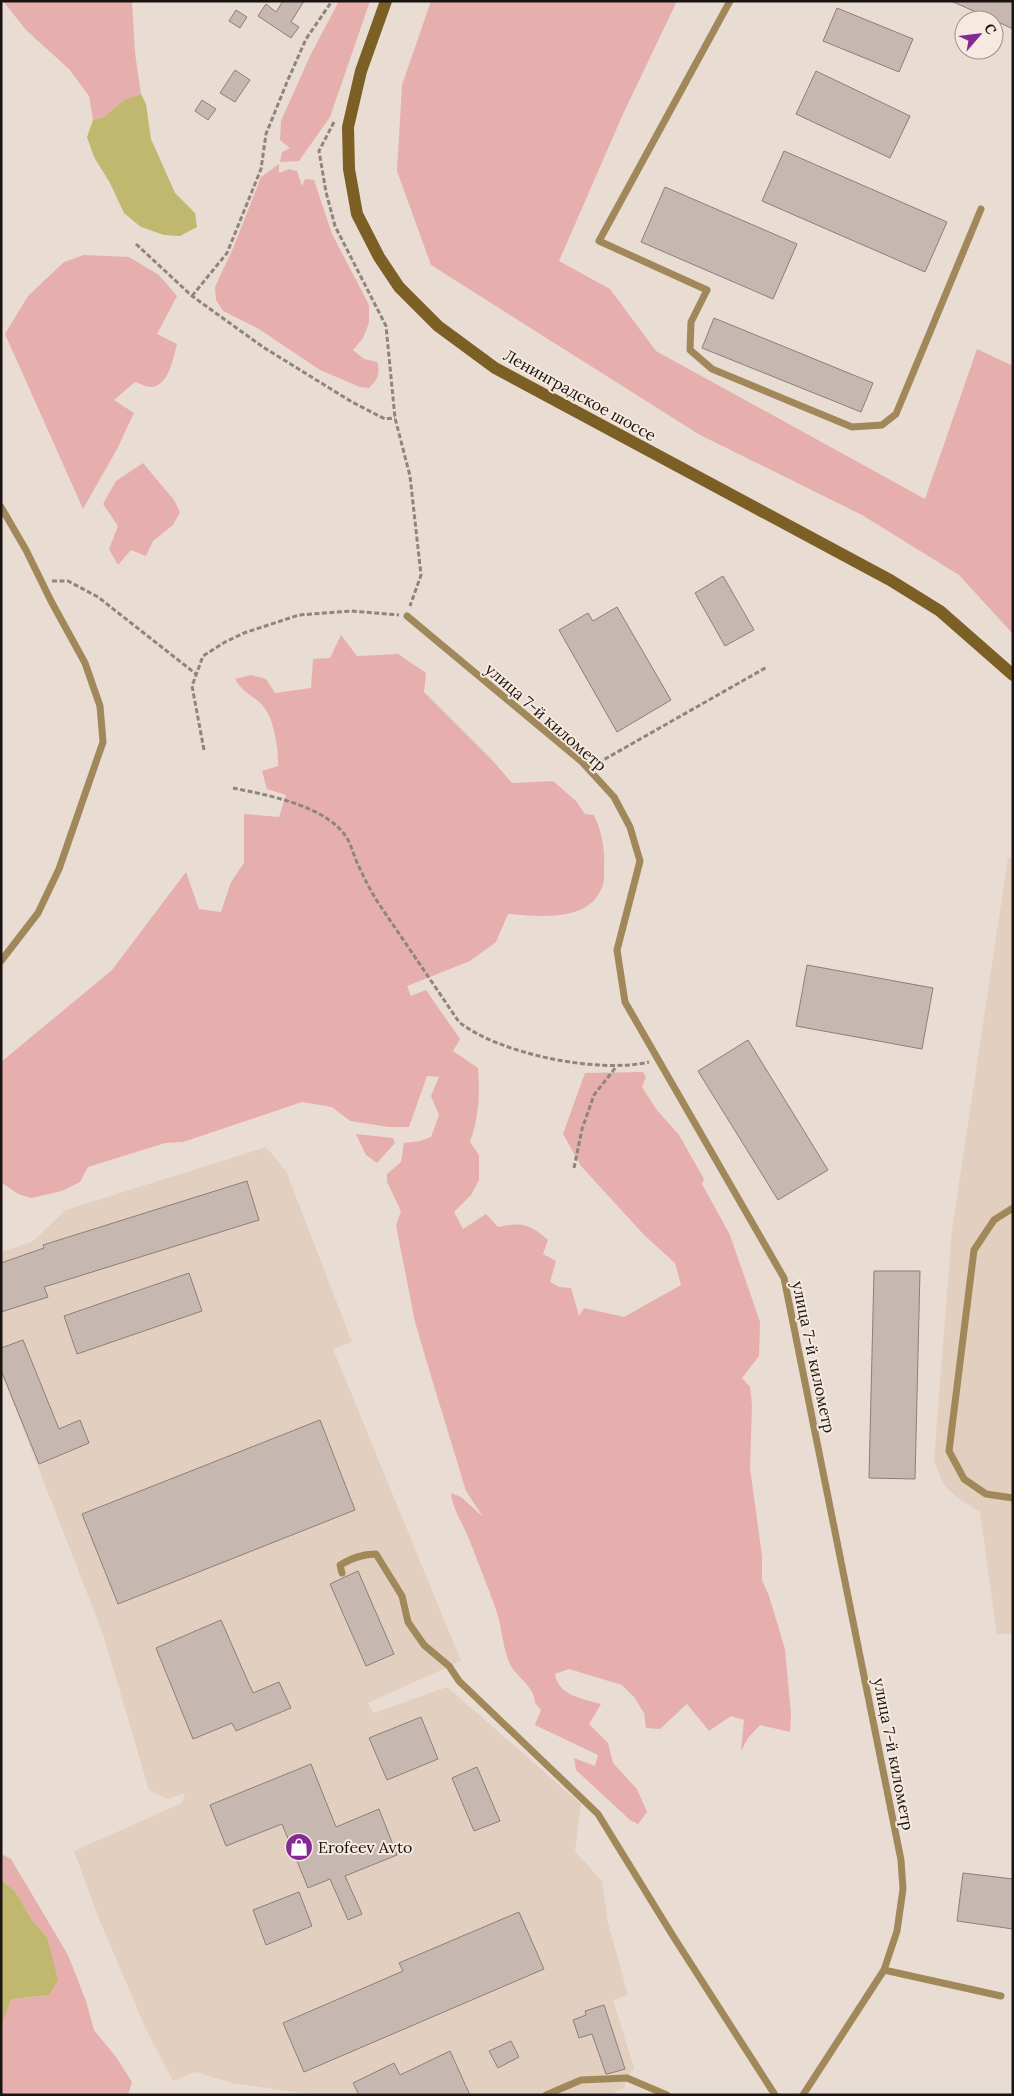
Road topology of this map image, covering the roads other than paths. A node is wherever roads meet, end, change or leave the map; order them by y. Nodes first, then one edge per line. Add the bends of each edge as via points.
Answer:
1 (386, 1) edge
2 (730, 1) edge
3 (982, 210) dead end
4 (1, 507) edge
5 (407, 616) road end
6 (1013, 675) edge
7 (1, 961) edge
8 (1013, 1208) edge
9 (1013, 1498) edge
10 (342, 1573) dead end
11 (884, 1970) junction
12 (1001, 1996) dead end
13 (546, 2095) edge
14 (668, 2095) edge
15 (775, 2095) edge
16 (803, 2095) edge

1 - 6 main road, Ленинградское шоссе via 361,71 348,127 349,170 357,214 399,287 438,326 495,368 890,580 940,611
2 - 3 lane via 599,241 707,290 691,322 690,350 712,369 852,428 882,425 896,414
4 - 7 lane via 85,663 100,706 103,742 54,878 38,913
5 - 11 lane, улица 7-й километр via 588,769 614,797 630,827 640,861 617,950 625,1002 784,1278 901,1860 903,1889 897,1931
8 - 9 lane via 994,1220 974,1250 949,1450 964,1478 986,1494
10 - 15 lane via 340,1565 364,1554 376,1554 402,1596 408,1622 424,1645 598,1814
11 - 12 lane
11 - 16 lane, улица 7-й километр
13 - 14 lane via 581,2080 627,2078

